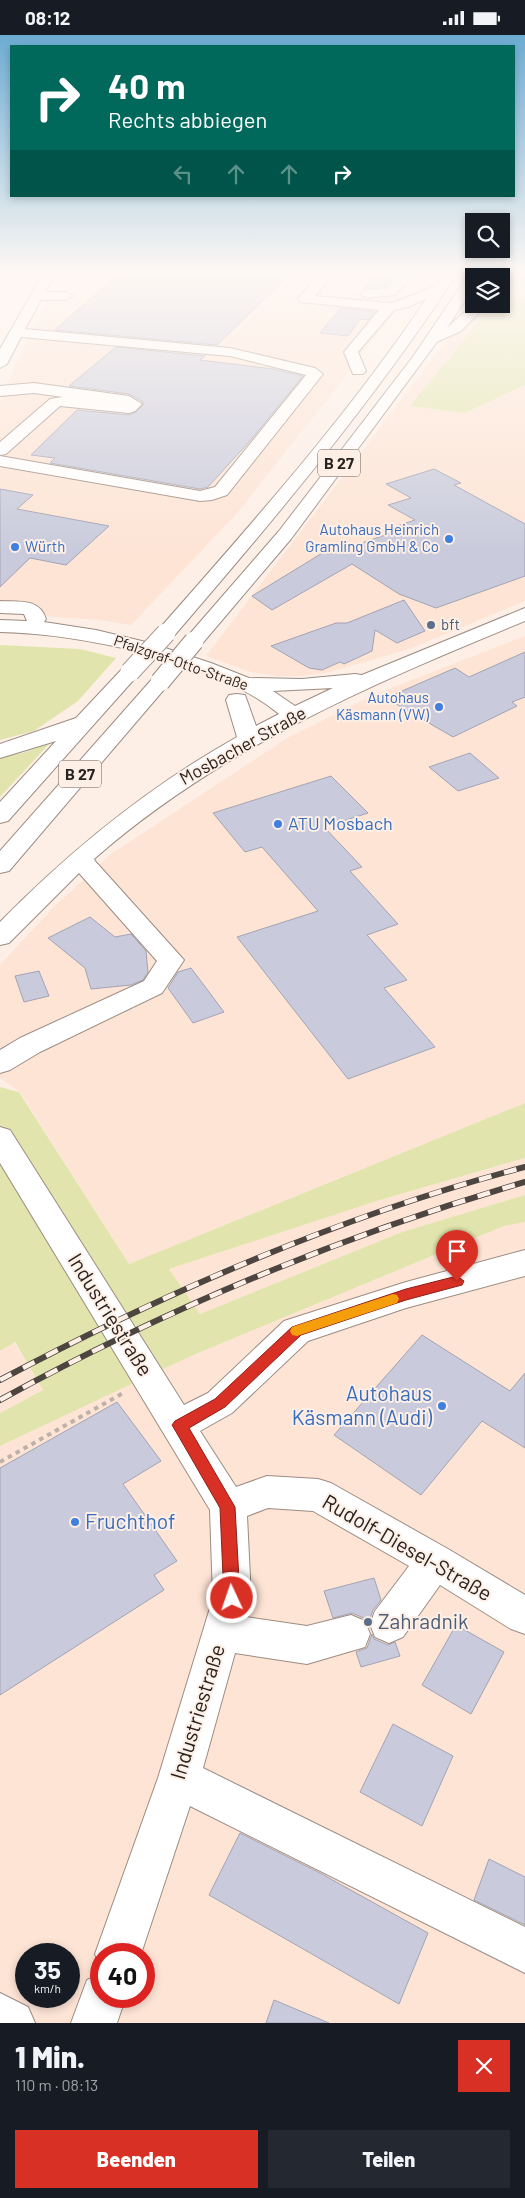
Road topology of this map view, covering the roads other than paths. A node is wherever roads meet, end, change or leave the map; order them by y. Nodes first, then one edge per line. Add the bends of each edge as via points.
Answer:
1 (292, 367) edge
2 (356, 367) edge
3 (385, 367) edge
4 (411, 367) edge
5 (369, 389) junction
6 (0, 391) edge
7 (0, 450) edge
8 (0, 461) edge
9 (0, 607) edge
10 (524, 611) edge
11 (31, 617) junction
12 (0, 626) edge
13 (0, 639) edge
14 (374, 678) junction
15 (241, 692) junction
16 (286, 720) junction
17 (88, 721) junction
18 (249, 739) junction
19 (0, 751) edge
20 (0, 816) edge
21 (81, 855) junction
22 (0, 866) edge
23 (0, 937) edge
24 (0, 1063) edge
25 (0, 1137) edge
26 (525, 1263) edge
27 (180, 1425) junction
28 (228, 1507) junction
29 (435, 1561) junction
30 (525, 1616) edge
31 (389, 1624) dead end
32 (222, 1632) junction
33 (350, 1634) dead end
34 (179, 1778) junction
35 (122, 1943) edge
36 (525, 1951) edge
37 (99, 2008) edge
38 (0, 2016) edge
39 (12, 2023) edge
40 (94, 2023) edge

1 - 8 main road via 315,374 221,491 212,495 200,496
2 - 5 main road
3 - 5 main road, B 27
4 - 22 main road, B 27, bridge via 285,535
5 - 17 main road, B 27, bridge via 268,516
6 - 7 main road via 34,388 134,404 120,409 56,402
9 - 11 main road
10 - 14 main road, Mosbacher Straße
11 - 12 main road, Pfalzgraf-Otto-Straße
11 - 15 main road, Pfalzgraf-Otto-Straße via 140,645
13 - 15 main road, Pfalzgraf-Otto-Straße via 74,643 117,653
14 - 15 main road
14 - 16 main road, Mosbacher Straße
15 - 16 main road, Pfalzgraf-Otto-Straße
15 - 18 main road
16 - 18 main road, Mosbacher Straße
17 - 19 main road
17 - 20 main road, B 27
18 - 21 main road, Mosbacher Straße via 179,781
21 - 23 main road, Mosbacher Straße
21 - 24 main road via 84,863 171,960 153,987 30,1045
25 - 27 main road, Industriestraße
26 - 27 main road via 406,1295 296,1331 220,1403
27 - 28 main road, Industriestraße
28 - 29 main road, Rudolf-Diesel-Straße via 267,1492 318,1495
28 - 32 main road, Industriestraße via 232,1598
29 - 30 main road, Rudolf-Diesel-Straße
29 - 31 main road
32 - 33 main road via 307,1645
32 - 34 main road, Industriestraße
34 - 35 main road, Industriestraße
34 - 36 main road
37 - 40 main road
38 - 39 main road

